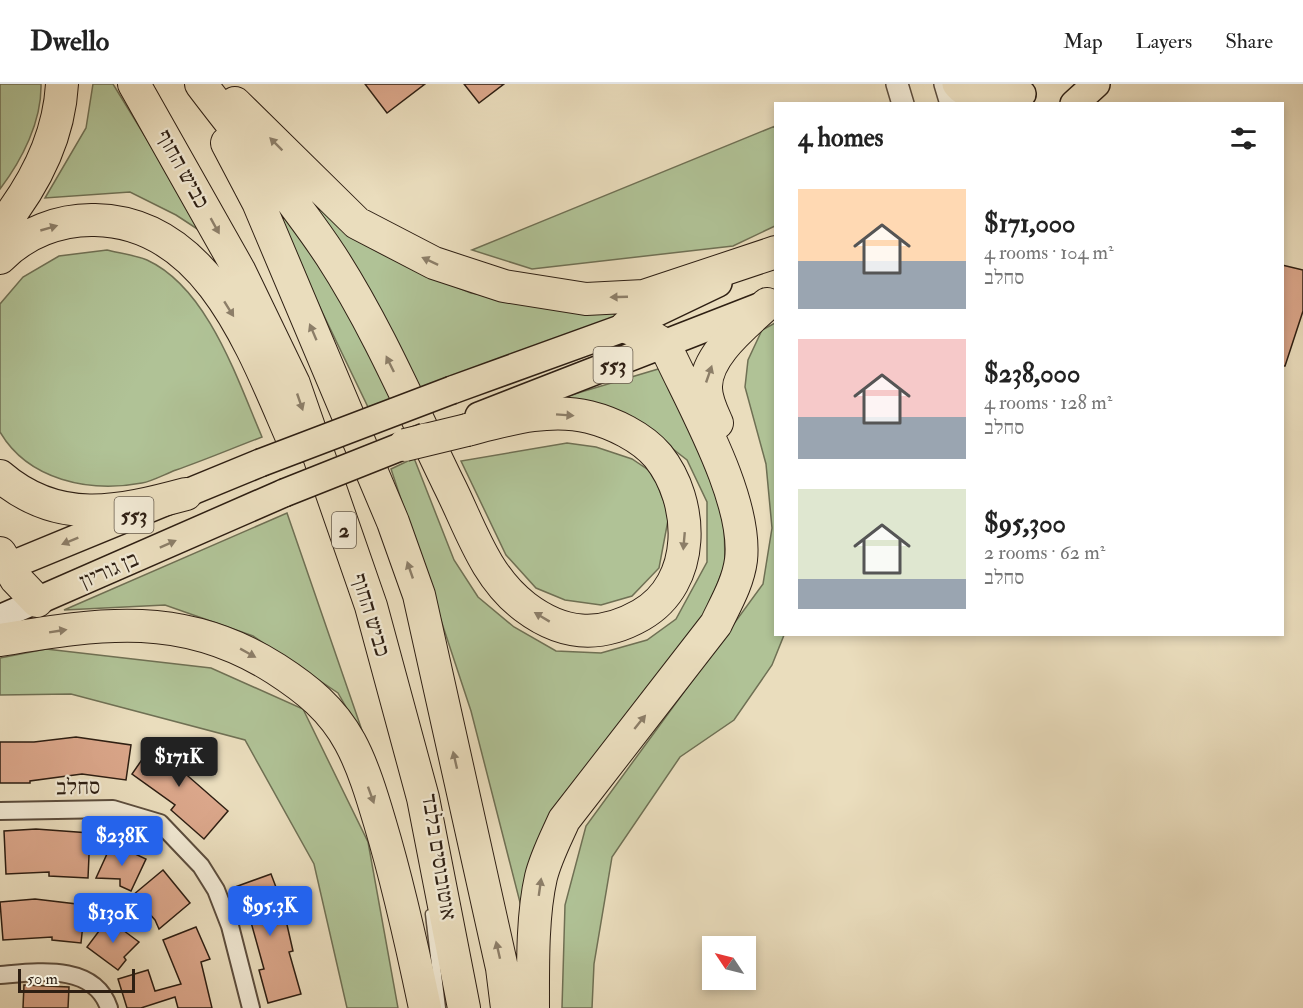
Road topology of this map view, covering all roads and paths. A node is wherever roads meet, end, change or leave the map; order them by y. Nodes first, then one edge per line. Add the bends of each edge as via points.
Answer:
1 (62, 84) edge
2 (134, 84) edge
3 (191, 84) edge
4 (201, 84) edge
5 (218, 84) edge
6 (897, 84) edge
7 (945, 84) edge
8 (956, 84) edge
9 (1096, 84) edge
10 (1023, 94) edge
11 (902, 102) edge
12 (950, 102) edge
13 (1076, 102) edge
14 (0, 228) edge
15 (774, 255) edge
16 (774, 255) edge
17 (0, 258) edge
18 (771, 302) edge
19 (626, 327) junction
20 (665, 345) junction
21 (463, 427) junction
22 (405, 445) joint
23 (0, 476) edge
24 (186, 494) junction
25 (2, 563) edge
26 (37, 601) junction
27 (371, 606) junction
28 (0, 618) edge
29 (0, 640) edge
30 (691, 659) junction
31 (399, 712) junction
32 (413, 801) dead end
33 (0, 811) edge
34 (429, 902) dead end
35 (0, 975) edge
36 (109, 1008) edge
37 (251, 1008) edge
38 (425, 1008) edge
39 (441, 1008) edge
40 (464, 1008) edge
41 (507, 1008) edge
42 (533, 1008) edge

1 - 14 highway via 61,109 43,162
2 -> 27 highway, כביש החוף / 2 via 239,270 294,384
41 -> 3 highway, 2 via 502,968 418,595 393,522 258,202
21 -> 4 highway via 528,416 569,415 617,428 656,454 671,475 679,496 685,532 682,565 654,606 605,630 568,631 523,606 506,588 476,546 376,336 331,256
15 -> 5 highway via 644,296 586,299 504,286 434,263 357,223
6 - 11 street
7 - 12 street
8 - 10 main road via 960,90 992,97
9 - 13 main road
16 - 19 main road, 553
17 -> 27 highway via 42,229 81,220 102,220 142,228 195,264 231,312 256,359
18 - 20 main road, 553
30 -> 18 highway via 733,606 747,570 751,532 736,469 705,386 727,341
19 - 20 highway
19 - 24 main road, 553, bridge
20 - 21 main road, 553
20 - 30 highway via 733,493 739,528 741,559 734,587 716,624
21 - 22 highway, bridge
26 -> 22 main road, בן גוריון / 553, bridge via 284,493
23 - 24 highway via 35,498 81,511 141,506
24 -> 25 main road, 553
25 - 26 highway
26 - 28 main road, בן גוריון
27 - 31 highway, כביש החוף / 2
29 -> 38 highway via 78,627 174,629 235,645 313,694 331,712 350,743 372,797 392,864
42 -> 30 highway via 541,877 564,820
31 - 32 lane, אוטובוסים בלבד
31 - 40 highway, כביש החוף / 2 via 423,798
33 - 37 street, סחלב via 113,809 160,824 201,866 216,890 230,926
34 - 39 lane, אוטובוסים בלבד
35 - 36 street via 77,975 105,997

